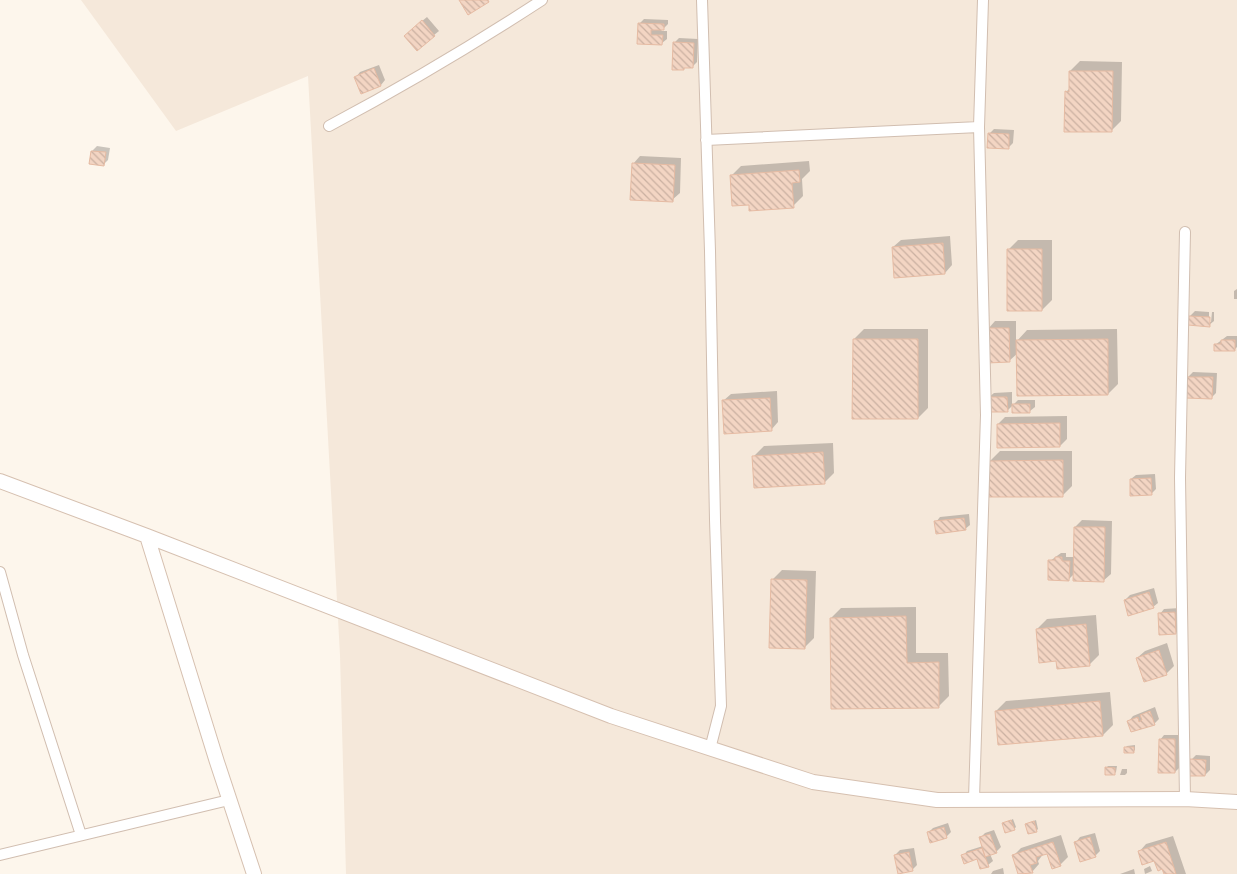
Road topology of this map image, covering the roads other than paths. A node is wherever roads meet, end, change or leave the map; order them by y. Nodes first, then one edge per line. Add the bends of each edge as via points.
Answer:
1 (542, 0) edge
2 (702, 0) edge
3 (984, 0) edge
4 (329, 126) dead end
5 (979, 127) junction
6 (706, 140) junction
7 (1185, 232) dead end
8 (0, 481) edge
9 (147, 536) junction
10 (0, 572) edge
11 (710, 748) junction
12 (974, 799) junction
13 (1185, 799) junction
14 (229, 800) junction
15 (1237, 802) edge
16 (80, 835) junction
17 (0, 856) edge
18 (254, 874) edge

1 - 4 street via 397,90
2 - 6 street
3 - 5 street
5 - 6 street
5 - 12 street via 986,415
6 - 11 street via 721,706
7 - 13 street via 1180,478
8 - 9 main road
9 - 11 main road via 611,716
9 - 14 main road
10 - 16 street
11 - 12 main road via 813,782 937,800
12 - 13 main road
13 - 15 main road
14 - 16 street
14 - 18 main road
16 - 17 street

